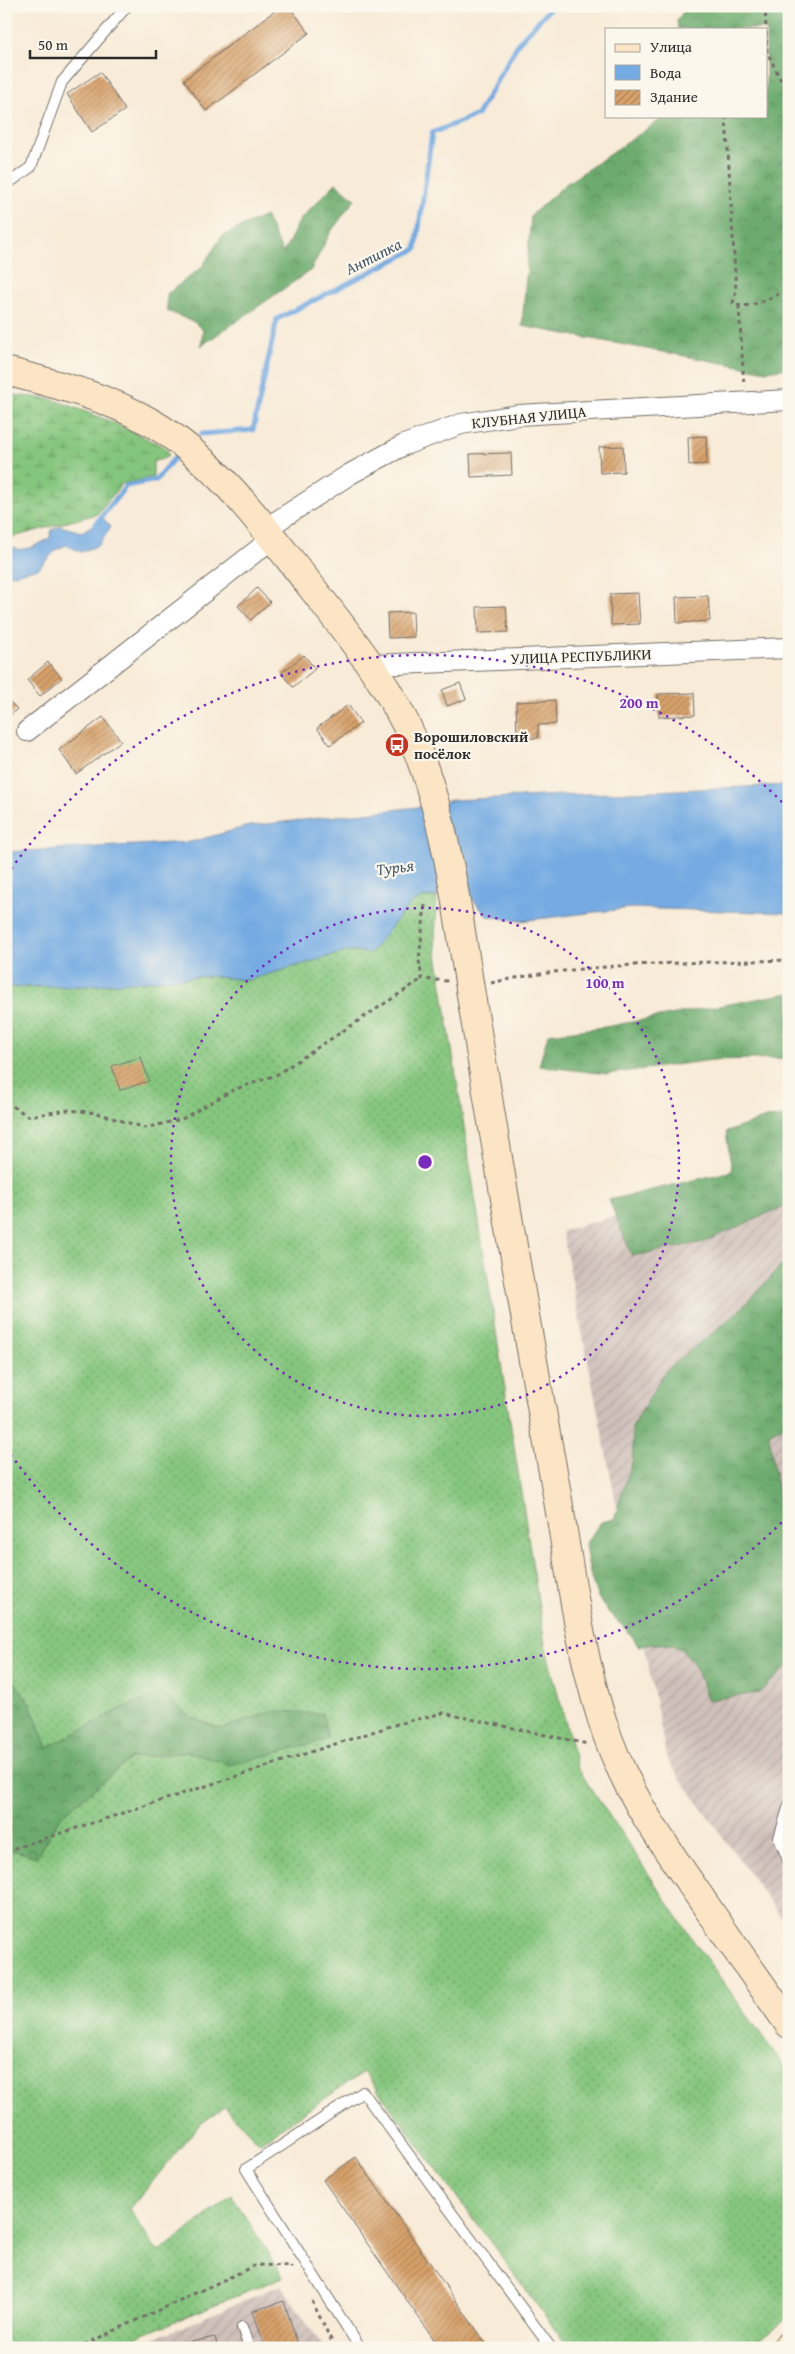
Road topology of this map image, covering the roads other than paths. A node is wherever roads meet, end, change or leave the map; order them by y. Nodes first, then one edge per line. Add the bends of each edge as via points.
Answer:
1 (127, 6) edge
2 (6, 185) edge
3 (19, 377) edge
4 (789, 400) edge
5 (269, 534) junction
6 (789, 648) edge
7 (372, 665) junction
8 (27, 731) dead end
9 (789, 1805) edge
10 (789, 1862) edge
11 (789, 2024) edge
12 (242, 2327) dead end
13 (249, 2348) edge
14 (360, 2348) edge
15 (551, 2348) edge

1 - 2 lane via 62,82 31,167
3 - 5 main road via 74,390 154,424 183,445 216,476
4 - 5 street, КЛУБНАЯ УЛИЦА via 518,415 461,424 404,445 350,474
5 - 7 main road
5 - 8 street, КЛУБНАЯ УЛИЦА
6 - 7 street, УЛИЦА РЕСПУБЛИКИ
7 - 11 main road via 413,739 434,799 583,1636 601,1716 620,1771 648,1822
9 - 10 lane via 779,1838
12 - 13 lane
14 - 15 lane via 246,2169 363,2092

